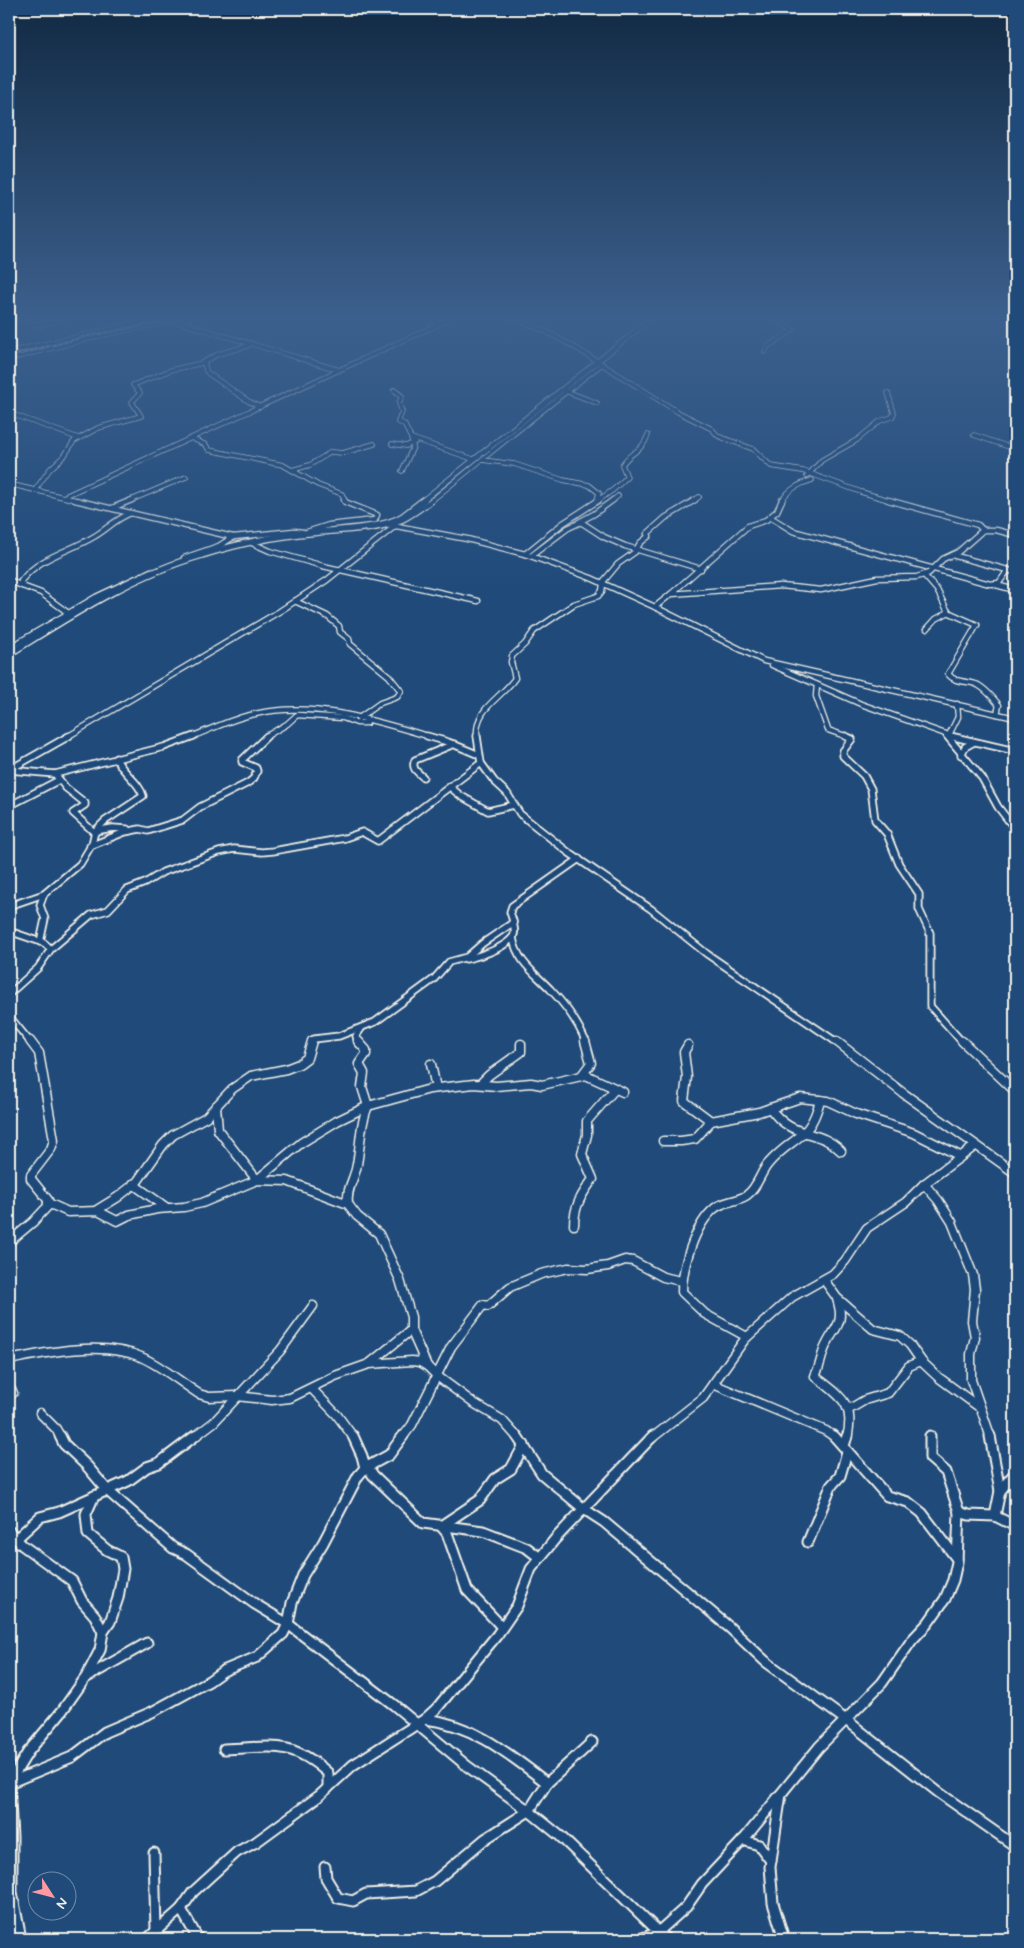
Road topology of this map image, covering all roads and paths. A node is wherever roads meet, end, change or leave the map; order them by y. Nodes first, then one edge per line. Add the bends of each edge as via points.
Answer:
1 (137, 409) edge
2 (256, 409) edge
3 (402, 409) edge
4 (540, 409) edge
5 (543, 409) edge
6 (673, 409) edge
7 (893, 409) edge
8 (9, 413) edge
9 (648, 435) dead end
10 (974, 435) dead end
11 (78, 438) junction
12 (191, 438) junction
13 (412, 440) junction
14 (374, 444) dead end
15 (392, 444) dead end
16 (1015, 449) edge
17 (473, 459) junction
18 (482, 460) junction
19 (292, 470) junction
20 (402, 471) dead end
21 (810, 474) junction
22 (186, 477) dead end
23 (812, 480) dead end
24 (802, 483) junction
25 (9, 484) edge
26 (36, 490) junction
27 (618, 496) dead end
28 (63, 497) junction
29 (699, 497) dead end
30 (597, 500) junction
31 (112, 508) junction
32 (584, 509) junction
33 (132, 512) junction
34 (594, 514) junction
35 (770, 517) junction
36 (578, 522) junction
37 (392, 526) junction
38 (330, 530) junction
39 (984, 530) junction
40 (305, 532) junction
41 (1015, 535) edge
42 (233, 538) junction
43 (252, 544) junction
44 (226, 546) junction
45 (637, 549) junction
46 (525, 554) junction
47 (952, 555) junction
48 (531, 556) junction
49 (701, 569) junction
50 (933, 569) junction
51 (341, 570) junction
52 (1008, 570) junction
53 (1015, 572) edge
54 (924, 575) junction
55 (9, 580) edge
56 (602, 583) junction
57 (996, 585) junction
58 (22, 586) junction
59 (1015, 590) edge
60 (671, 594) junction
61 (295, 601) junction
62 (478, 601) dead end
63 (655, 607) junction
64 (67, 612) junction
65 (948, 612) junction
66 (927, 629) dead end
67 (9, 648) edge
68 (9, 654) edge
69 (764, 661) junction
70 (817, 685) junction
71 (957, 704) junction
72 (264, 712) junction
73 (997, 714) junction
74 (296, 716) junction
75 (359, 718) junction
76 (1015, 718) edge
77 (379, 723) junction
78 (947, 734) junction
79 (974, 742) junction
80 (454, 744) junction
81 (1015, 751) edge
82 (479, 755) junction
83 (961, 755) junction
84 (116, 758) junction
85 (481, 763) junction
86 (9, 770) edge
87 (55, 774) junction
88 (423, 777) dead end
89 (60, 780) junction
90 (450, 787) junction
91 (514, 805) junction
92 (9, 806) edge
93 (1015, 829) edge
94 (131, 830) junction
95 (95, 832) junction
96 (90, 846) junction
97 (579, 859) junction
98 (44, 894) junction
99 (9, 906) edge
100 (1015, 918) edge
101 (513, 922) junction
102 (9, 931) edge
103 (513, 936) junction
104 (40, 942) junction
105 (51, 949) junction
106 (462, 959) junction
107 (1015, 968) edge
108 (9, 994) edge
109 (9, 1016) edge
110 (362, 1028) junction
111 (521, 1044) dead end
112 (688, 1045) dead end
113 (430, 1064) dead end
114 (582, 1075) junction
115 (480, 1084) junction
116 (436, 1088) junction
117 (615, 1089) junction
118 (1015, 1091) edge
119 (623, 1092) dead end
120 (820, 1100) junction
121 (216, 1106) junction
122 (368, 1106) junction
123 (770, 1108) junction
124 (711, 1121) junction
125 (803, 1134) junction
126 (663, 1141) dead end
127 (975, 1146) junction
128 (841, 1151) dead end
129 (960, 1156) junction
130 (1015, 1174) edge
131 (257, 1180) junction
132 (133, 1184) junction
133 (924, 1184) junction
134 (48, 1203) junction
135 (348, 1204) junction
136 (169, 1208) junction
137 (97, 1210) junction
138 (574, 1225) dead end
139 (9, 1242) edge
140 (824, 1280) junction
141 (681, 1282) junction
142 (837, 1298) junction
143 (313, 1306) dead end
144 (411, 1330) junction
145 (747, 1337) junction
146 (9, 1360) edge
147 (921, 1361) junction
148 (369, 1364) junction
149 (427, 1366) junction
150 (437, 1376) junction
151 (713, 1384) junction
152 (312, 1389) junction
153 (236, 1396) junction
154 (979, 1407) junction
155 (848, 1410) junction
156 (40, 1413) dead end
157 (930, 1436) dead end
158 (524, 1445) junction
159 (845, 1449) junction
160 (366, 1467) junction
161 (1015, 1472) edge
162 (108, 1491) junction
163 (1000, 1491) junction
164 (94, 1496) junction
165 (584, 1509) junction
166 (959, 1512) junction
167 (996, 1516) junction
168 (441, 1526) junction
169 (1015, 1526) edge
170 (9, 1531) edge
171 (16, 1539) junction
172 (808, 1542) dead end
173 (540, 1558) junction
174 (957, 1559) junction
175 (288, 1624) junction
176 (502, 1627) junction
177 (103, 1632) junction
178 (147, 1643) dead end
179 (86, 1677) junction
180 (425, 1719) junction
181 (846, 1720) junction
182 (416, 1725) junction
183 (592, 1742) dead end
184 (224, 1749) dead end
185 (9, 1782) edge
186 (547, 1783) junction
187 (328, 1788) junction
188 (782, 1793) junction
189 (530, 1811) junction
190 (743, 1840) junction
191 (1015, 1846) edge
192 (154, 1853) dead end
193 (771, 1861) junction
194 (324, 1867) dead end
195 (181, 1909) junction
196 (156, 1930) junction
197 (661, 1936) edge
198 (22, 1939) edge
199 (147, 1939) edge
200 (198, 1939) edge
201 (640, 1939) edge
202 (784, 1939) edge

1 - 11 street via 142,416 106,425
2 - 12 street
3 - 13 street via 403,415 398,422 404,424
4 - 17 street
5 - 18 street
6 - 21 street via 712,429 718,436 753,449 771,466
7 - 21 street via 892,417 880,421 857,440 842,446 837,453 822,460
8 - 11 street
9 - 30 street via 644,446 621,465 627,477
10 - 16 street
11 - 26 street
12 - 19 street via 209,450 283,465
12 - 28 street
13 - 15 street via 406,446
13 - 17 street
13 - 20 street via 410,455
14 - 19 street via 343,453 330,452 310,465
17 - 38 street via 402,516 373,526
18 - 30 street via 514,464 589,485 599,492
18 - 37 street via 410,518
19 - 40 street via 342,494 345,502 377,516 375,520 364,523
21 - 24 street
21 - 39 street via 978,525
22 - 31 street
23 - 24 street
24 - 35 street via 784,496 779,509
25 - 26 street
26 - 28 street
27 - 34 street
28 - 31 street
29 - 45 street via 658,523
30 - 32 street
31 - 33 street
32 - 34 street
32 - 46 street
33 - 42 street
33 - 58 street via 93,538 39,562 25,573
34 - 36 street
35 - 49 street via 748,526
35 - 50 street via 793,531
36 - 45 street via 604,537
36 - 48 street
37 - 38 street
37 - 46 street via 467,538
37 - 51 street
38 - 40 street
39 - 41 street
39 - 47 street
40 - 42 street
40 - 43 street
42 - 44 street
43 - 44 street
43 - 51 street
44 - 64 street via 150,571
44 - 68 street via 169,567 99,599
45 - 49 street
45 - 56 street
46 - 48 street
47 - 50 street
47 - 52 street
48 - 56 street
49 - 60 street
50 - 54 street
50 - 57 street
51 - 61 street
51 - 62 street
52 - 53 street
52 - 57 street
54 - 60 street via 877,578 822,590 781,586
54 - 65 street
55 - 58 street
56 - 63 street
56 - 82 street via 598,596 574,604 537,628 512,656 515,678 512,684 479,717
57 - 59 street
58 - 64 street via 41,593
60 - 63 street
61 - 75 street via 327,616 339,626 350,644 389,676 401,691 397,698 380,703
61 - 86 street
63 - 69 street
64 - 67 street
65 - 66 street
65 - 73 street via 977,625 948,674 955,680 975,684 983,690 999,705
69 - 70 street
69 - 71 street
70 - 78 street via 870,708
70 - 118 street via 816,696 828,730 852,739 843,756 864,776 871,789 876,820 919,894 919,908 930,933 930,1006 970,1050
71 - 73 street
71 - 78 street via 958,717
72 - 74 street
72 - 75 street via 302,709
72 - 84 street via 164,747
73 - 76 street
74 - 77 street
74 - 94 street via 262,740 242,760 257,771 248,783 200,807 183,820 148,831
75 - 77 street
77 - 80 street
78 - 79 street
78 - 83 street
79 - 81 street
79 - 83 street via 965,747
80 - 82 street
80 - 88 street via 415,760 414,769
82 - 85 street
83 - 93 street via 982,778
84 - 87 street
84 - 95 street via 121,771 141,789 143,796 111,816
85 - 90 street
85 - 91 street
86 - 87 street
87 - 89 street
89 - 92 street
89 - 95 street via 85,803 73,813
90 - 91 street via 488,811
90 - 105 street via 378,840 362,832 273,851 234,849 180,864 127,890 108,910 91,915
91 - 97 street via 520,814
94 - 95 street via 113,828
94 - 96 street
95 - 96 street
96 - 98 street via 80,864
97 - 101 street via 512,906
97 - 127 street via 707,954 820,1029
98 - 99 street
98 - 104 street via 40,905 45,919
100 - 107 street
101 - 103 street
101 - 106 street
102 - 104 street
103 - 106 street via 486,955
103 - 114 street via 514,945 528,969 552,991 578,1026 591,1058
104 - 105 street
105 - 108 street via 29,977
106 - 110 street via 449,962 434,979
109 - 134 street via 39,1053 54,1140 31,1179
110 - 121 street via 339,1036 314,1039 305,1061 277,1072 253,1075 230,1091
110 - 122 street via 356,1036 366,1050 359,1066 364,1073 362,1087
111 - 115 street via 522,1052 509,1064 486,1076
112 - 124 street via 684,1052 687,1077 684,1101
113 - 116 street
114 - 115 street via 542,1085
114 - 117 street
115 - 116 street
116 - 122 street
117 - 119 street
117 - 138 street via 587,1121 582,1154 593,1179 574,1211
120 - 123 street via 800,1098
120 - 125 street via 814,1121
120 - 129 street via 914,1133
121 - 131 street via 218,1130
121 - 132 street via 202,1120 169,1138 146,1172
122 - 131 street via 301,1143
122 - 135 street via 356,1170 347,1196
123 - 124 street
123 - 125 street via 780,1122
124 - 126 street via 692,1140
125 - 128 street via 831,1142
125 - 141 street via 776,1154 747,1195 720,1205 709,1214 690,1250
127 - 129 street
127 - 130 street
129 - 133 street
131 - 135 street via 287,1181
131 - 136 street via 202,1203
132 - 136 street via 158,1204
132 - 137 street via 114,1201
133 - 140 street via 907,1202 867,1228 845,1261
133 - 154 street via 952,1222 973,1275 975,1337 971,1380
134 - 137 street via 64,1212
134 - 139 street via 39,1216
135 - 144 street via 378,1234 400,1280
136 - 137 street via 129,1215 117,1221
140 - 142 street
140 - 145 street via 792,1297
141 - 145 street via 682,1292 706,1314
141 - 150 street via 628,1260 587,1269 568,1268 530,1278 510,1287 488,1306 483,1305 451,1347
142 - 147 street via 873,1329 900,1336
142 - 155 street via 842,1320 823,1351 815,1376 839,1394
143 - 153 street via 280,1351
144 - 148 street
144 - 149 street
145 - 151 street
146 - 153 street via 65,1351 122,1351 140,1356 199,1394
147 - 154 street
147 - 155 street via 909,1366 888,1393
148 - 149 street via 412,1361
148 - 152 street via 335,1376
149 - 150 street
150 - 158 street via 502,1420
150 - 160 street via 412,1426 389,1455
151 - 159 street via 826,1432 839,1440
151 - 165 street via 694,1406 658,1431
152 - 153 street via 290,1398 272,1400
152 - 160 street via 346,1426 363,1455
153 - 162 street via 214,1422 159,1463
154 - 163 street via 992,1442
155 - 159 street
156 - 162 street
157 - 166 street via 930,1458 946,1472
158 - 165 street via 542,1474
158 - 168 street via 511,1469 495,1479 480,1500
159 - 172 street via 840,1476 831,1486
159 - 174 street via 887,1496 908,1502 922,1513
160 - 168 street via 423,1522
160 - 175 street via 303,1575
161 - 163 street
162 - 164 street
162 - 175 street via 173,1548
163 - 167 street
164 - 171 street via 40,1517
164 - 177 street via 86,1514 88,1534 121,1557 123,1569 114,1614
165 - 173 street
165 - 181 street via 604,1522 765,1661
166 - 167 street
166 - 174 street
167 - 169 street
168 - 173 street via 483,1531 527,1548
168 - 176 street via 447,1532 467,1590
170 - 171 street
171 - 177 street via 72,1581
173 - 176 street via 526,1580 517,1606
174 - 181 street via 945,1599 928,1624 912,1640 882,1683
175 - 182 street
175 - 185 street via 283,1634 257,1657 223,1671 152,1712 105,1732 72,1757
176 - 180 street via 438,1708
177 - 179 street via 100,1650
178 - 179 street
179 - 185 street
180 - 182 street
180 - 186 street via 450,1722 465,1729 500,1749
181 - 188 street via 819,1747
181 - 191 street via 938,1792
182 - 187 street via 366,1755
182 - 189 street
183 - 186 street
184 - 187 street via 272,1746 296,1750 314,1758 328,1773
185 - 198 street via 12,1892
186 - 189 street
187 - 195 street via 256,1842 237,1852 193,1892
188 - 190 street
188 - 193 street
189 - 194 street via 485,1839 435,1881 416,1891 366,1894 353,1901 338,1898 326,1878
189 - 197 street via 560,1836
190 - 193 street via 759,1845
190 - 197 street via 702,1884
192 - 196 street
193 - 202 street via 773,1903
195 - 196 street
195 - 200 street
196 - 199 street
197 - 201 street

